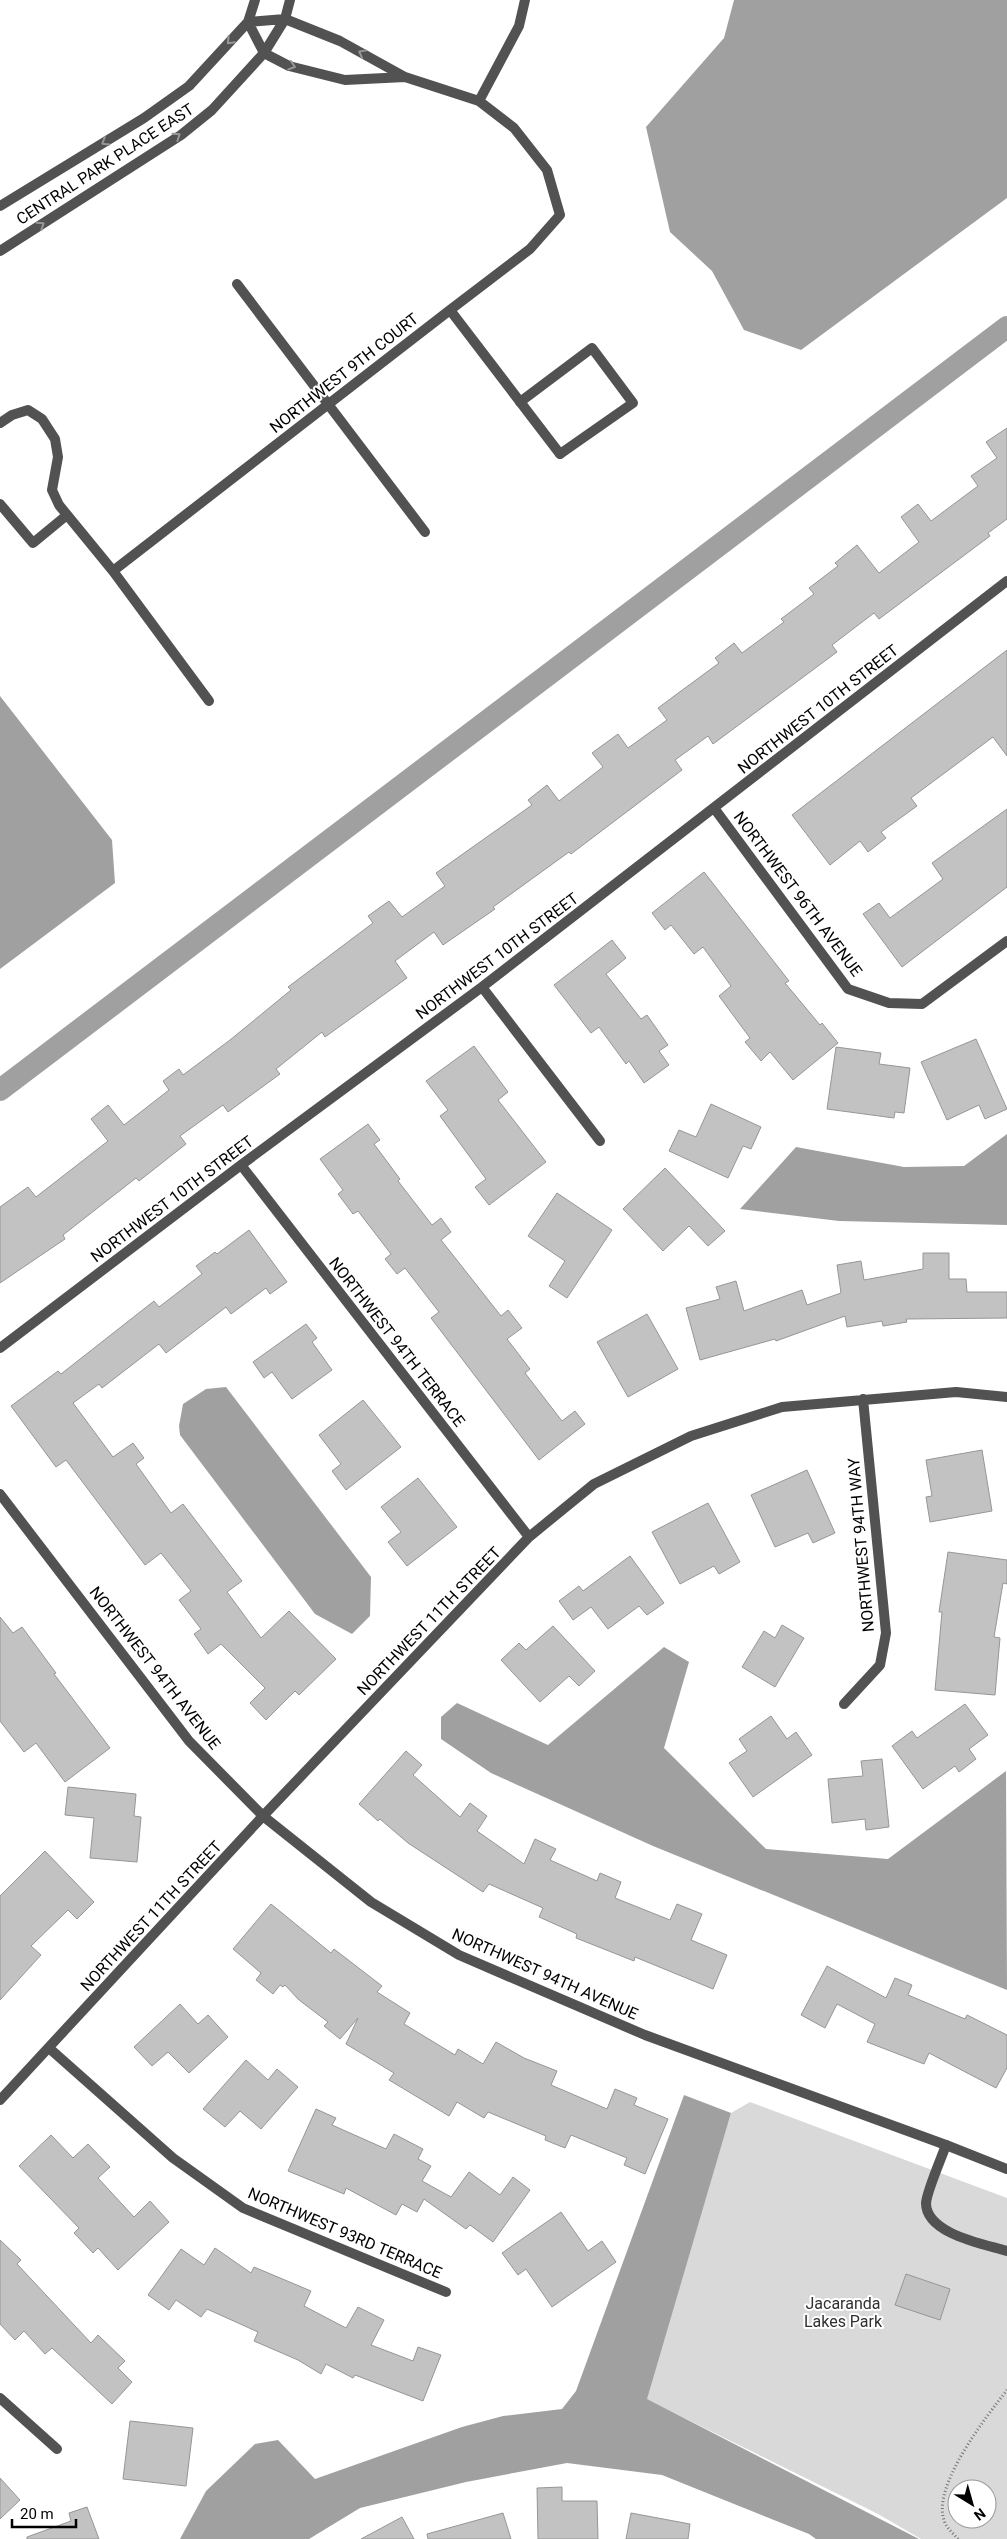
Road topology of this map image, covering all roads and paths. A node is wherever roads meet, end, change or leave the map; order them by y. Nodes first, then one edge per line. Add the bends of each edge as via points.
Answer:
1 (254, 0) edge
2 (290, 0) edge
3 (525, 0) edge
4 (285, 19) junction
5 (248, 22) junction
6 (264, 53) junction
7 (405, 77) junction
8 (479, 101) junction
9 (0, 206) edge
10 (0, 251) edge
11 (237, 284) dead end
12 (450, 310) junction
13 (520, 402) junction
14 (328, 404) junction
15 (0, 423) edge
16 (0, 504) edge
17 (67, 516) junction
18 (425, 532) dead end
19 (114, 571) junction
20 (1007, 581) edge
21 (209, 701) dead end
22 (714, 808) junction
23 (1007, 942) edge
24 (482, 987) junction
25 (600, 1142) dead end
26 (241, 1165) junction
27 (0, 1348) edge
28 (1007, 1397) edge
29 (863, 1399) junction
30 (0, 1494) edge
31 (529, 1538) junction
32 (844, 1704) dead end
33 (263, 1816) junction
34 (49, 2048) junction
35 (0, 2100) edge
36 (946, 2145) junction
37 (1007, 2170) edge
38 (1007, 2251) edge
39 (446, 2292) dead end
40 (1007, 2390) edge
41 (0, 2398) edge
42 (57, 2448) dead end
43 (958, 2539) edge

1 - 5 street, CENTRAL PARK PLACE EAST
2 - 4 street, CENTRAL PARK PLACE EAST
3 - 8 street via 519,26
4 - 5 street
4 - 6 street, CENTRAL PARK PLACE EAST
7 -> 4 street via 340,41
5 - 6 street
5 -> 9 street, CENTRAL PARK PLACE EAST via 189,86 144,118
6 -> 7 street via 289,66 345,80
10 -> 6 street, CENTRAL PARK PLACE EAST via 181,135 212,110
7 - 8 street
8 - 12 street, NORTHWEST 9TH COURT via 514,128 547,170 560,215 530,249
11 - 14 street
12 - 13 street
12 - 14 street, NORTHWEST 9TH COURT
13 - 13 street via 560,454 633,404 592,348
14 - 18 street
14 - 19 street, NORTHWEST 9TH COURT
15 - 17 street via 28,410 42,419 55,439 58,457 52,490
16 - 17 street via 33,543
17 - 19 street
19 - 21 street
20 - 22 street, NORTHWEST 10TH STREET
22 - 23 street, NORTHWEST 96TH AVENUE via 848,989 889,1004 922,1004
22 - 24 street, NORTHWEST 10TH STREET
24 - 25 street
24 - 26 street, NORTHWEST 10TH STREET
26 - 27 street, NORTHWEST 10TH STREET
26 - 31 street, NORTHWEST 94TH TERRACE
28 - 29 street, NORTHWEST 11TH STREET via 956,1392
29 - 31 street, NORTHWEST 11TH STREET via 782,1408 691,1436 594,1484
29 - 32 street, NORTHWEST 94TH WAY via 886,1633 880,1666
30 - 33 street, NORTHWEST 94TH AVENUE via 189,1741
31 - 33 street, NORTHWEST 11TH STREET
33 - 34 street, NORTHWEST 11TH STREET
33 - 36 street, NORTHWEST 94TH AVENUE via 371,1902 459,1955 645,2035
34 - 35 street, NORTHWEST 11TH STREET
34 - 39 street, NORTHWEST 93RD TERRACE via 173,2158 243,2208
36 - 37 street, NORTHWEST 94TH AVENUE
36 - 38 street via 926,2202 928,2212 944,2231
40 - 43 path via 986,2416 947,2482 943,2518
41 - 42 street

